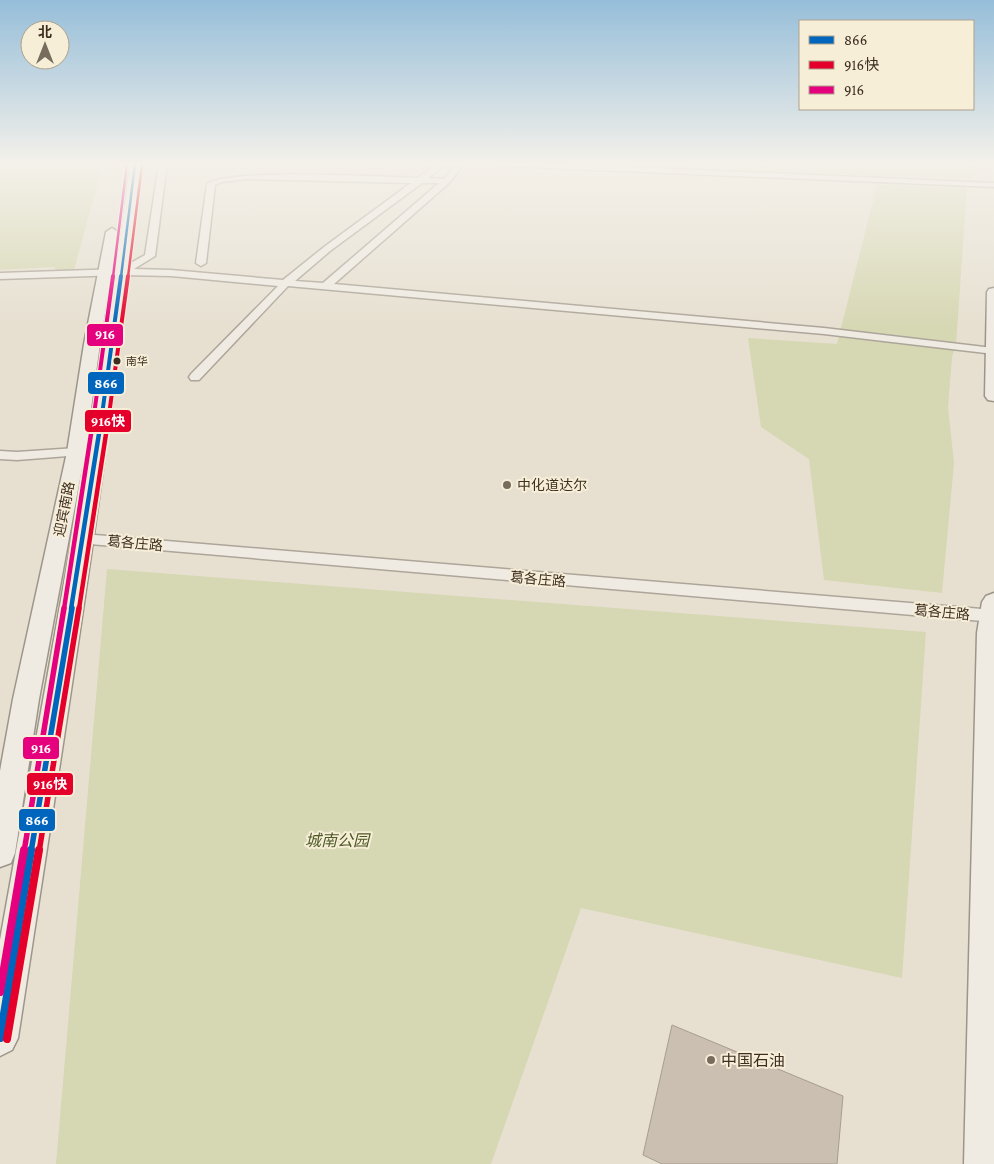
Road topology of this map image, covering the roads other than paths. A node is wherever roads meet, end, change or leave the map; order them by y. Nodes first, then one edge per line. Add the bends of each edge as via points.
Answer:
1 (119, 218) edge
2 (125, 218) edge
3 (155, 218) edge
4 (207, 218) edge
5 (368, 218) edge
6 (403, 218) edge
7 (201, 263) dead end
8 (114, 273) junction
9 (0, 276) edge
10 (286, 283) junction
11 (325, 287) junction
12 (994, 292) edge
13 (993, 351) junction
14 (195, 376) dead end
15 (994, 396) edge
16 (76, 452) junction
17 (0, 455) edge
18 (83, 538) junction
19 (993, 612) edge
20 (0, 853) edge
21 (0, 1038) edge
22 (983, 1164) edge

1 - 8 main road, 迎宾南路
2 - 8 main road, 迎宾南路
3 - 8 street via 150,256
4 - 7 street
5 - 10 street
6 - 11 street
8 - 9 street
8 - 10 street via 171,273
8 - 16 main road, 迎宾南路 via 92,344
8 - 18 main road, 迎宾南路
10 - 11 street
10 - 14 street
11 - 13 street via 824,331
12 - 13 main road
13 - 15 main road
16 - 17 street
16 - 20 main road, 迎宾南路 via 26,699
18 - 19 street, 葛各庄路
18 - 21 main road, 迎宾南路
19 - 22 main road via 989,633

